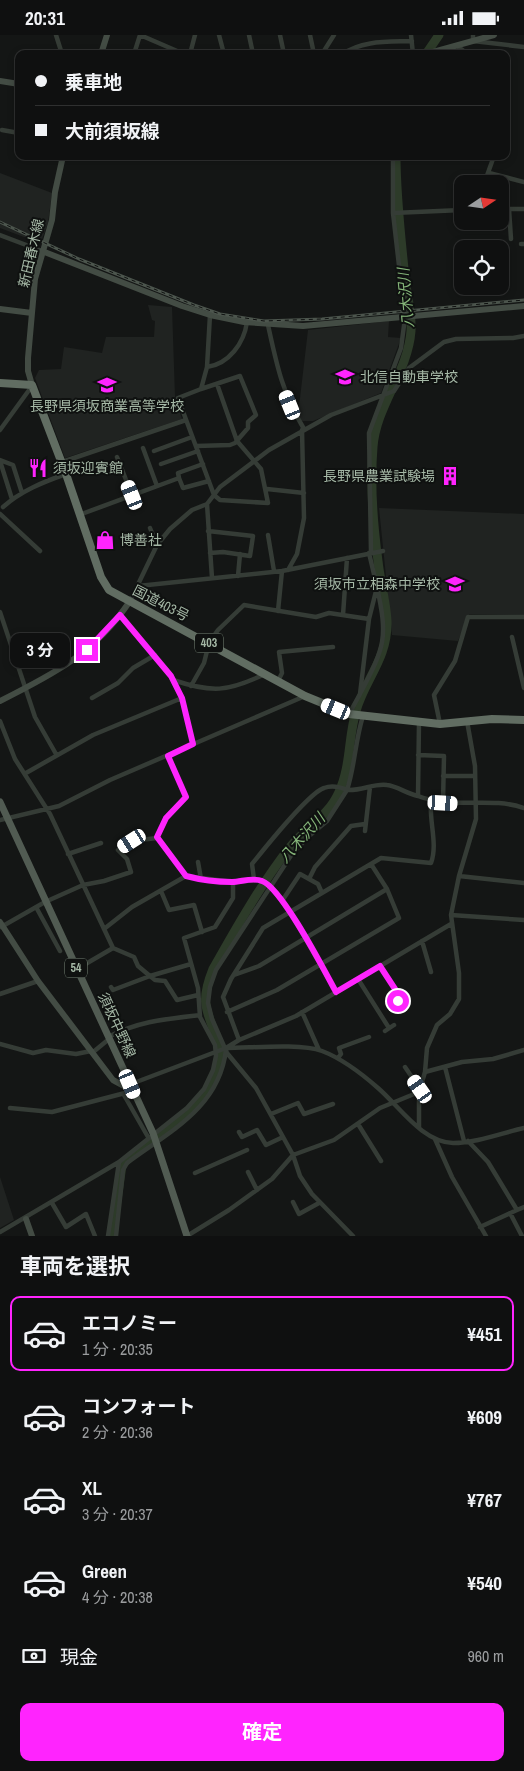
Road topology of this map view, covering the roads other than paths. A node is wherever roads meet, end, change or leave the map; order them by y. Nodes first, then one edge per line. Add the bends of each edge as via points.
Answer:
1 (56, 35) edge
2 (106, 35) edge
3 (140, 35) edge
4 (195, 35) edge
5 (219, 35) edge
6 (249, 35) edge
7 (280, 35) edge
8 (310, 35) edge
9 (334, 35) edge
10 (411, 35) edge
11 (494, 35) edge
12 (473, 38) edge
13 (412, 41) junction
14 (457, 46) junction
15 (524, 47) edge
16 (61, 50) edge
17 (101, 50) edge
18 (135, 50) edge
19 (175, 50) edge
20 (191, 50) edge
21 (222, 50) edge
22 (252, 50) edge
23 (283, 50) edge
24 (313, 50) edge
25 (325, 50) edge
26 (352, 50) edge
27 (413, 50) edge
28 (440, 50) edge
29 (462, 50) edge
30 (0, 81) edge
31 (15, 83) edge
32 (2, 131) dead end
33 (15, 133) edge
34 (62, 160) edge
35 (393, 160) edge
36 (493, 160) edge
37 (489, 173) joint
38 (524, 182) edge
39 (509, 209) joint
40 (524, 209) edge
41 (454, 210) edge
42 (394, 213) junction
43 (0, 235) edge
44 (511, 239) dead end
45 (42, 251) junction
46 (524, 306) edge
47 (0, 309) edge
48 (32, 313) junction
49 (210, 315) junction
50 (405, 318) junction
51 (247, 322) junction
52 (268, 325) junction
53 (524, 336) edge
54 (207, 367) junction
55 (0, 383) edge
56 (216, 384) junction
57 (32, 385) junction
58 (201, 389) junction
59 (384, 394) junction
60 (186, 421) junction
61 (303, 429) junction
62 (0, 431) edge
63 (192, 437) junction
64 (237, 441) junction
65 (143, 448) dead end
66 (197, 448) junction
67 (154, 451) dead end
68 (118, 457) dead end
69 (0, 461) edge
70 (62, 462) junction
71 (253, 462) junction
72 (161, 463) dead end
73 (203, 464) junction
74 (66, 474) junction
75 (179, 478) junction
76 (209, 481) junction
77 (157, 486) junction
78 (267, 489) junction
79 (22, 493) junction
80 (304, 493) junction
81 (132, 495) junction
82 (214, 495) junction
83 (12, 499) junction
84 (0, 500) edge
85 (206, 504) junction
86 (3, 507) junction
87 (0, 514) edge
88 (79, 515) junction
89 (150, 528) dead end
90 (208, 531) junction
91 (268, 535) dead end
92 (157, 545) junction
93 (40, 551) dead end
94 (383, 551) dead end
95 (210, 553) junction
96 (370, 553) junction
97 (240, 554) junction
98 (347, 558) junction
99 (288, 570) junction
100 (274, 571) junction
101 (282, 571) junction
102 (238, 576) junction
103 (212, 579) junction
104 (138, 586) junction
105 (378, 587) junction
106 (130, 601) junction
107 (278, 611) junction
108 (0, 612) edge
109 (120, 615) junction
110 (343, 615) junction
111 (524, 617) edge
112 (369, 619) junction
113 (512, 637) dead end
114 (209, 643) junction
115 (333, 647) dead end
116 (155, 655) junction
117 (266, 673) junction
118 (173, 680) junction
119 (278, 681) junction
120 (191, 686) junction
121 (524, 688) edge
122 (24, 689) junction
123 (360, 694) junction
124 (305, 696) junction
125 (92, 698) dead end
126 (182, 698) junction
127 (0, 701) edge
128 (349, 714) junction
129 (363, 716) junction
130 (524, 719) edge
131 (0, 721) edge
132 (468, 721) junction
133 (419, 722) junction
134 (440, 724) junction
135 (193, 744) junction
136 (56, 754) junction
137 (418, 755) junction
138 (168, 756) junction
139 (26, 773) junction
140 (444, 775) junction
141 (475, 776) junction
142 (370, 787) junction
143 (347, 790) junction
144 (418, 796) junction
145 (430, 801) junction
146 (0, 802) edge
147 (443, 803) junction
148 (475, 805) junction
149 (524, 808) edge
150 (46, 810) junction
151 (3, 819) edge
152 (365, 825) junction
153 (365, 831) dead end
154 (157, 837) junction
155 (101, 843) dead end
156 (68, 854) junction
157 (198, 862) dead end
158 (371, 863) junction
159 (186, 876) junction
160 (459, 876) junction
161 (201, 879) junction
162 (254, 879) junction
163 (309, 879) junction
164 (232, 882) junction
165 (524, 883) edge
166 (83, 885) junction
167 (271, 886) junction
168 (387, 889) junction
169 (161, 891) junction
170 (322, 893) junction
171 (282, 901) junction
172 (45, 902) junction
173 (36, 907) junction
174 (290, 912) junction
175 (451, 915) junction
176 (524, 920) edge
177 (450, 924) junction
178 (1, 925) edge
179 (104, 929) junction
180 (202, 932) junction
181 (306, 939) junction
182 (422, 941) junction
183 (113, 948) junction
184 (60, 951) dead end
185 (191, 964) junction
186 (321, 965) junction
187 (380, 966) junction
188 (77, 969) junction
189 (431, 972) dead end
190 (234, 975) junction
191 (150, 976) junction
192 (358, 979) junction
193 (38, 981) junction
194 (111, 987) dead end
195 (336, 992) junction
196 (0, 994) edge
197 (198, 995) junction
198 (398, 1001) dead end
199 (227, 1012) junction
200 (302, 1012) junction
201 (200, 1015) junction
202 (389, 1028) dead end
203 (369, 1037) dead end
204 (109, 1038) junction
205 (240, 1040) junction
206 (0, 1044) edge
207 (225, 1049) junction
208 (524, 1049) edge
209 (319, 1050) junction
210 (216, 1051) junction
211 (92, 1052) junction
212 (338, 1058) junction
213 (405, 1067) dead end
214 (445, 1067) junction
215 (424, 1072) junction
216 (130, 1084) junction
217 (419, 1090) junction
218 (125, 1093) junction
219 (393, 1102) junction
220 (333, 1104) dead end
221 (10, 1108) dead end
222 (141, 1108) junction
223 (134, 1111) junction
224 (271, 1114) junction
225 (358, 1124) junction
226 (419, 1127) junction
227 (524, 1128) edge
228 (239, 1131) dead end
229 (153, 1137) junction
230 (283, 1137) junction
231 (435, 1139) junction
232 (466, 1141) junction
233 (247, 1150) dead end
234 (293, 1155) junction
235 (381, 1161) dead end
236 (119, 1162) junction
237 (248, 1172) dead end
238 (195, 1173) dead end
239 (257, 1190) junction
240 (293, 1202) dead end
241 (52, 1203) junction
242 (319, 1203) junction
243 (524, 1207) edge
244 (517, 1210) junction
245 (510, 1213) junction
246 (26, 1219) junction
247 (113, 1227) junction
248 (480, 1227) junction
249 (0, 1232) edge
250 (108, 1234) edge
251 (32, 1236) edge
252 (95, 1236) edge
253 (103, 1236) edge
254 (116, 1236) edge
255 (187, 1236) edge
256 (353, 1236) edge
257 (486, 1236) edge
258 (522, 1236) edge

1 - 16 street
2 - 17 street
3 - 18 street
3 - 19 street
4 - 20 street
5 - 21 street
6 - 22 street
7 - 23 street
8 - 24 street
9 - 25 street
10 - 13 street
11 - 12 street
12 - 14 street
12 - 15 street
13 - 26 street via 378,42
13 - 27 street
14 - 28 street
14 - 29 street
30 - 31 street
32 - 33 street
34 - 45 street, 新田春木線 via 52,220
35 - 42 street
36 - 37 street
37 - 38 street
39 - 40 street
39 - 44 street
41 - 42 street
42 - 50 street
43 - 45 street
45 - 48 street, 新田春木線
45 - 49 street
46 - 50 street
47 - 48 street
48 - 57 street, 新田春木線 via 28,371
49 - 51 street
49 - 54 street
50 - 52 street via 303,326
50 - 59 street via 401,349
51 - 52 street
51 - 54 street via 245,335 232,355 215,366
52 - 61 street via 280,381
53 - 59 street via 444,342 409,368 394,391
54 - 58 street
55 - 57 highway
56 - 58 street
56 - 64 street
56 - 64 street via 240,376 256,415
57 - 62 street
57 - 70 highway, 国道403号 / 403
58 - 60 street via 178,398
59 - 61 street
59 - 96 street via 368,433
60 - 63 street
60 - 70 street
61 - 71 street
61 - 80 street
63 - 66 street
63 - 67 street
64 - 66 street via 230,445
64 - 71 street
65 - 77 street
66 - 72 street
66 - 73 street
68 - 81 street
69 - 79 street via 13,465
69 - 83 street
70 - 74 highway, 国道403号 / 403
71 - 78 street via 261,469
71 - 82 street
73 - 75 street via 178,473
73 - 76 street
74 - 79 street
74 - 88 highway, 国道403号 / 403
75 - 76 street via 183,488
75 - 77 street
76 - 82 street
77 - 81 street
78 - 80 street
78 - 82 street via 268,503 220,500
79 - 83 street
80 - 99 street via 304,518 297,554
81 - 88 street
82 - 85 street
83 - 86 street
84 - 86 street
85 - 90 street
85 - 92 street via 192,510
86 - 87 street
87 - 93 street
88 - 106 highway, 国道403号 / 403 via 101,577 109,590
89 - 92 street
90 - 95 street
90 - 97 street via 253,537 250,556
91 - 100 street
92 - 104 street
94 - 96 street
95 - 97 street
95 - 103 street
96 - 98 street
96 - 105 street
97 - 102 street
98 - 99 street
98 - 110 street
99 - 101 street
100 - 101 street
100 - 102 street
101 - 107 street
102 - 103 street
103 - 104 street
104 - 106 street
105 - 112 street
105 - 123 street via 385,623 384,639 378,661
106 - 109 street
106 - 114 highway, 国道403号 / 403
107 - 110 street via 316,617 329,613
107 - 114 street via 244,605
108 - 122 street
109 - 116 street
109 - 122 street via 74,661
110 - 112 street
111 - 134 street via 468,617 455,661 434,695
112 - 123 street
113 - 121 street
114 - 117 highway, 国道403号 / 403
114 - 120 street via 204,663
115 - 119 street via 279,652 282,673
116 - 118 street
116 - 125 street
117 - 119 highway, 国道403号 / 403
117 - 120 street via 219,690
118 - 120 street
118 - 126 street
119 - 124 highway, 国道403号 / 403
122 - 127 street
122 - 136 street
123 - 128 street
124 - 128 highway, 国道403号 / 403
124 - 135 street
126 - 135 street
126 - 136 street
128 - 129 highway, 国道403号 / 403
129 - 133 highway, 国道403号 / 403
129 - 143 street via 356,739 354,770
130 - 132 highway, 国道403号 / 403
131 - 139 street via 15,759
132 - 134 highway, 国道403号 / 403
132 - 141 street
133 - 134 highway, 国道403号 / 403
133 - 137 street
135 - 138 street
136 - 139 street
137 - 140 street via 444,757
137 - 144 street
138 - 150 street
138 - 154 street via 186,797 166,818
139 - 150 street
140 - 141 street
140 - 147 street
141 - 148 street
142 - 143 street via 359,791
142 - 144 street via 388,785
142 - 152 street
143 - 162 street via 323,788 304,805 252,864
143 - 167 street via 328,821 292,855
144 - 145 street
145 - 147 street
145 - 158 street via 436,850 431,863 381,857
146 - 151 main road, 須坂中野線 / 54
147 - 148 street
148 - 149 street via 497,803
148 - 160 street via 476,819
150 - 151 street
150 - 156 street
151 - 172 main road, 須坂中野線 / 54
152 - 153 street
152 - 163 street via 351,826 315,867
154 - 159 street
154 - 166 street via 132,841 118,849 127,859 131,872
155 - 156 street
156 - 166 street
157 - 161 street
158 - 168 street
158 - 170 street
159 - 161 street
159 - 169 street
160 - 165 street
160 - 175 street
161 - 164 street
162 - 164 street
162 - 167 street
163 - 170 street via 318,884
163 - 171 street via 300,874
164 - 180 street via 233,898 215,927
166 - 172 street
166 - 179 street
167 - 171 street
167 - 207 street via 216,970 210,987 208,1003
168 - 181 street
168 - 186 street via 399,918
169 - 179 street via 132,907
169 - 180 street via 169,910 194,905
170 - 174 street
171 - 174 street
172 - 173 street
172 - 188 main road, 須坂中野線 / 54
173 - 178 street
173 - 184 street
174 - 181 street
174 - 190 street via 263,928
175 - 176 street
175 - 177 street
177 - 182 street
177 - 215 street via 459,973 459,999 450,1014 437,1025 426,1048
178 - 193 street
179 - 183 street
180 - 185 street via 184,938
181 - 186 street
181 - 190 street via 259,966
182 - 187 street
182 - 189 street
183 - 188 street
183 - 191 street via 134,957 138,966
185 - 191 street
185 - 197 street
186 - 195 street
186 - 199 street via 269,994
187 - 192 street
187 - 198 street via 395,989
188 - 204 main road, 須坂中野線 / 54
190 - 199 street via 222,997
191 - 194 street via 112,990
191 - 197 street via 165,981 177,1000
192 - 195 street
192 - 202 street
193 - 196 street
193 - 211 street
195 - 200 street
197 - 201 street
199 - 205 street
200 - 205 street
200 - 209 street
201 - 204 street via 130,1026
201 - 210 street
203 - 212 street via 339,1048 341,1054
204 - 211 street
204 - 216 main road, 須坂中野線 / 54
205 - 207 street
206 - 211 street via 33,1053 46,1050 76,1054
207 - 209 street
207 - 210 street
207 - 224 street via 256,1088
207 - 229 street via 217,1085 204,1103
208 - 214 street via 493,1059
209 - 212 street
210 - 216 street
210 - 229 street via 213,1070 199,1096
211 - 216 street via 113,1080 124,1086
212 - 219 street via 356,1069
213 - 217 street
214 - 215 street
214 - 232 street
215 - 217 street
216 - 218 street
216 - 222 main road, 須坂中野線 / 54
217 - 219 street
217 - 226 street
218 - 221 street via 52,1112
218 - 223 street
219 - 225 street
219 - 226 street
220 - 224 street via 304,1114 298,1103
222 - 223 street
222 - 229 main road, 須坂中野線 / 54
223 - 229 street
224 - 230 street
225 - 234 street via 334,1140
225 - 235 street
226 - 231 street
227 - 232 street
228 - 230 street via 242,1137 256,1130 266,1145
229 - 236 street
229 - 247 street via 123,1169
229 - 255 main road, 須坂中野線 / 54
230 - 234 street
231 - 232 street via 453,1143
231 - 248 street
232 - 244 street via 488,1162
233 - 238 street
234 - 239 street via 272,1179
234 - 242 street via 300,1176
236 - 241 street
236 - 247 street
237 - 239 street
239 - 255 street
240 - 242 street via 299,1214
241 - 246 street
241 - 252 street via 66,1227 86,1214
242 - 256 street
243 - 244 street
244 - 245 street
245 - 248 street
245 - 258 street
246 - 249 street
246 - 251 street
247 - 250 street
247 - 254 street
248 - 257 street
250 - 253 street

